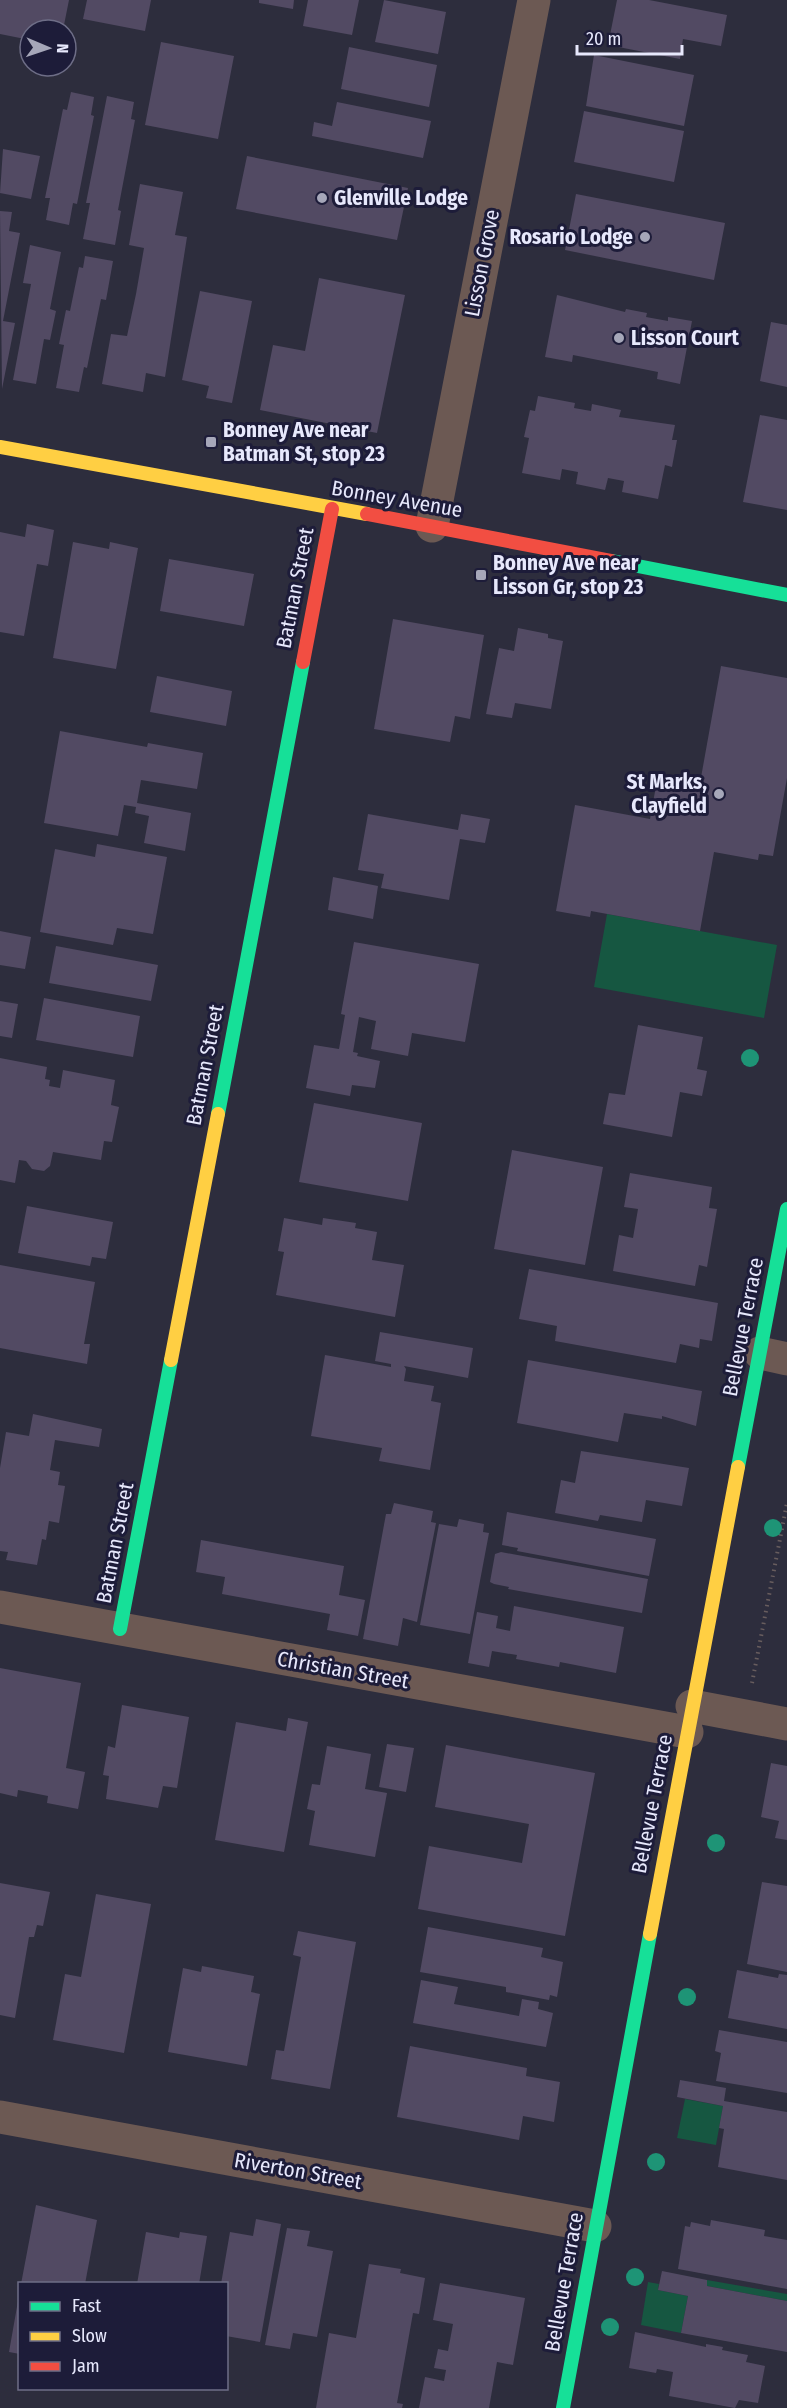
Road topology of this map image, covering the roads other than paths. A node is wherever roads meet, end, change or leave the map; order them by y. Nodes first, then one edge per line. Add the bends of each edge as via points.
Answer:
1 (534, 0) edge
2 (0, 447) edge
3 (332, 509) junction
4 (432, 526) junction
5 (787, 595) edge
6 (787, 1209) edge
7 (773, 1356) edge
8 (0, 1607) edge
9 (120, 1629) junction
10 (689, 1719) junction
11 (787, 1724) edge
12 (0, 2117) edge
13 (595, 2226) junction
14 (563, 2408) edge

1 - 4 street, Lisson Grove
2 - 3 street, Bonney Avenue
3 - 4 street, Bonney Avenue
3 - 9 street, Batman Street
4 - 5 street, Bonney Avenue
6 - 7 street, Bellevue Terrace
7 - 10 street, Bellevue Terrace
8 - 9 street, Christian Street
9 - 10 street, Christian Street
10 - 11 street, Christian Street
10 - 13 street, Bellevue Terrace
12 - 13 street, Riverton Street
13 - 14 street, Bellevue Terrace

